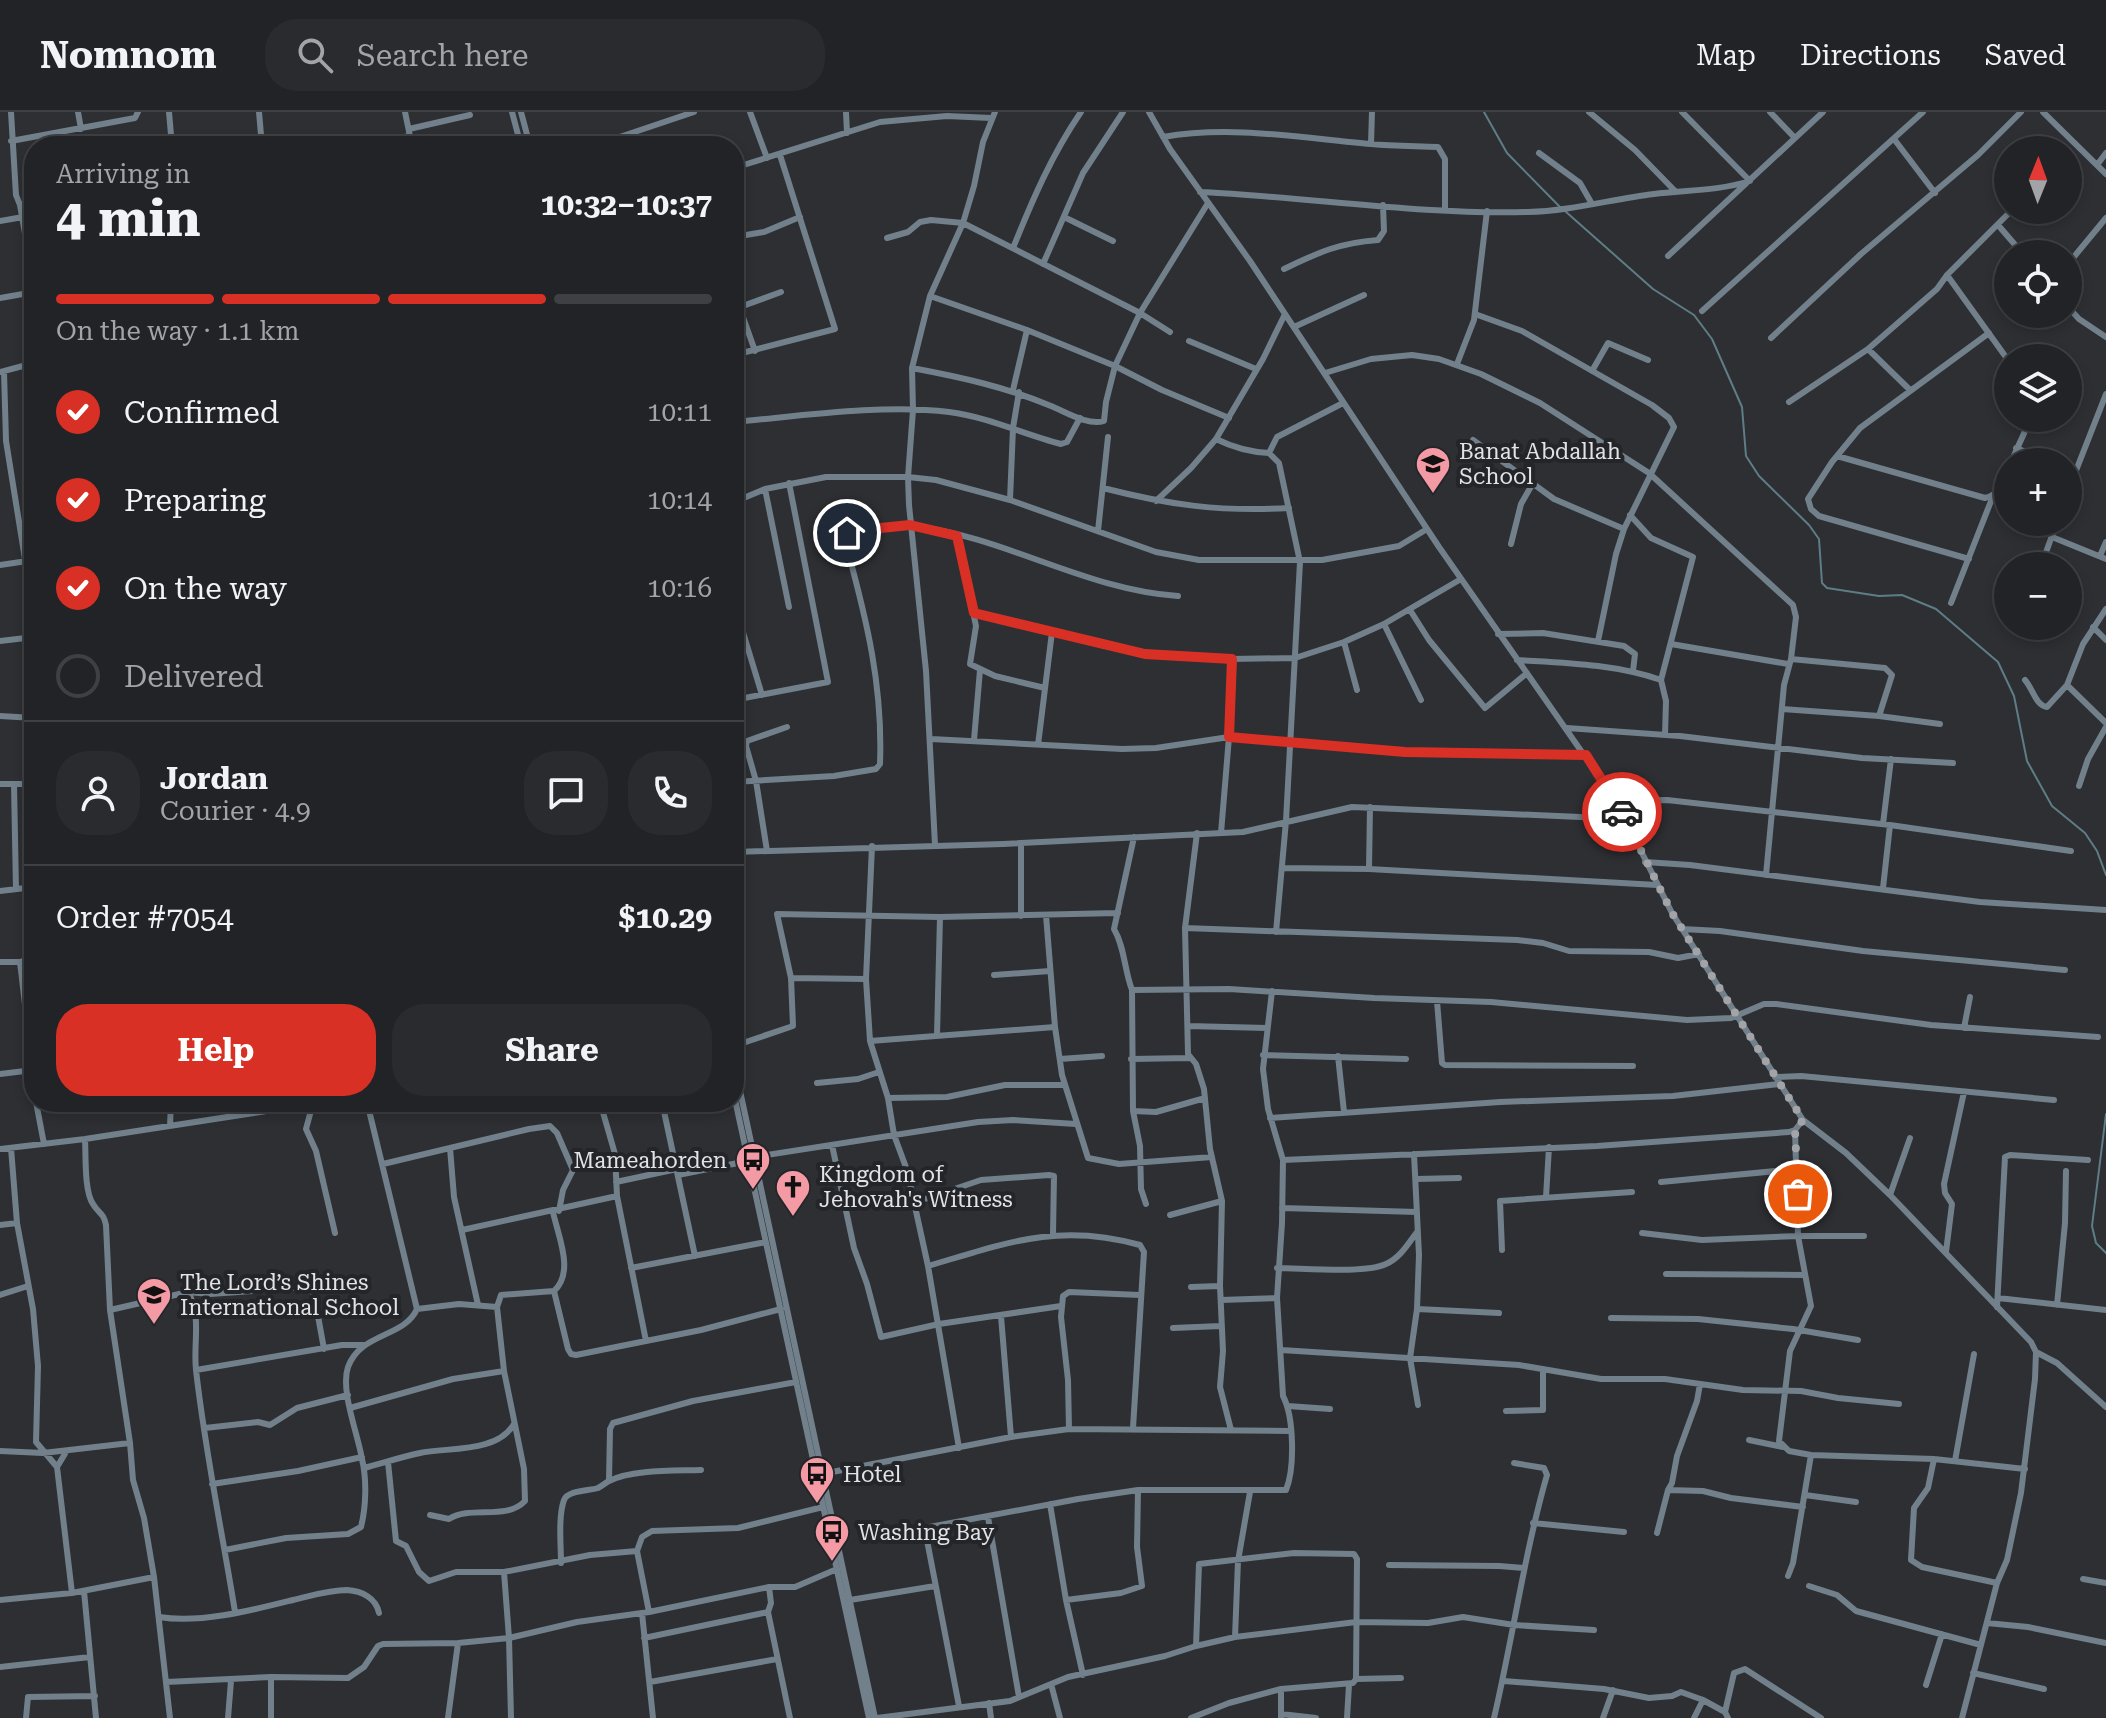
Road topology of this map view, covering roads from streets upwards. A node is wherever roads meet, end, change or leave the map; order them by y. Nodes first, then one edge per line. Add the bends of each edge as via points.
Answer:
1 (11, 112) edge
2 (78, 112) edge
3 (138, 112) edge
4 (169, 112) edge
5 (259, 112) edge
6 (405, 112) edge
7 (512, 112) edge
8 (521, 112) edge
9 (694, 112) edge
10 (750, 112) edge
11 (846, 112) edge
12 (1081, 112) edge
13 (1123, 112) edge
14 (1149, 112) edge
15 (1372, 112) edge
16 (1589, 112) edge
17 (1682, 112) edge
18 (1770, 112) edge
19 (1823, 112) edge
20 (1923, 112) edge
21 (2021, 112) edge
22 (2043, 112) edge
23 (470, 115) dead end
24 (993, 115) edge
25 (81, 129) junction
26 (409, 132) junction
27 (847, 133) junction
28 (40, 136) edge
29 (171, 136) edge
30 (261, 136) edge
31 (396, 136) edge
32 (410, 136) edge
33 (518, 136) edge
34 (527, 136) edge
35 (623, 136) edge
36 (2066, 136) edge
37 (1163, 137) junction
38 (1795, 138) junction
39 (24, 139) edge
40 (1894, 139) junction
41 (11, 141) junction
42 (1371, 144) junction
43 (2082, 151) edge
44 (1539, 153) dead end
45 (2106, 153) edge
46 (780, 155) junction
47 (767, 158) junction
48 (744, 165) edge
49 (2097, 165) junction
50 (2106, 174) edge
51 (1750, 181) junction
52 (1200, 192) junction
53 (1676, 192) junction
54 (1935, 193) junction
55 (1208, 203) junction
56 (24, 204) edge
57 (1592, 204) junction
58 (20, 205) junction
59 (1383, 205) junction
60 (1445, 210) junction
61 (1487, 211) junction
62 (23, 217) junction
63 (800, 217) junction
64 (1064, 217) junction
65 (2106, 218) edge
66 (24, 220) edge
67 (0, 221) edge
68 (963, 223) junction
69 (1998, 225) joint
70 (744, 235) edge
71 (887, 238) dead end
72 (2011, 240) edge
73 (1113, 241) dead end
74 (2082, 247) edge
75 (1013, 248) junction
76 (1668, 256) dead end
77 (1043, 264) junction
78 (1284, 269) dead end
79 (1947, 275) junction
80 (781, 292) dead end
81 (24, 294) edge
82 (1364, 295) dead end
83 (930, 296) junction
84 (0, 298) edge
85 (744, 306) edge
86 (1702, 311) dead end
87 (1140, 313) junction
88 (1285, 314) junction
89 (1475, 314) junction
90 (744, 319) edge
91 (2082, 321) edge
92 (1294, 327) junction
93 (1027, 330) junction
94 (1170, 332) dead end
95 (1989, 333) junction
96 (2106, 337) edge
97 (1771, 338) dead end
98 (1189, 341) dead end
99 (1997, 344) edge
100 (1868, 349) junction
101 (755, 351) junction
102 (744, 353) edge
103 (1648, 360) dead end
104 (1457, 364) junction
105 (24, 366) edge
106 (1115, 366) junction
107 (912, 368) junction
108 (1256, 369) junction
109 (1592, 371) junction
110 (2, 372) edge
111 (1325, 373) junction
112 (1910, 390) junction
113 (1016, 391) junction
114 (2106, 394) edge
115 (1789, 402) dead end
116 (1343, 403) junction
117 (913, 410) junction
118 (1080, 418) junction
119 (1229, 418) junction
120 (744, 421) edge
121 (1013, 428) junction
122 (2024, 432) edge
123 (1108, 437) dead end
124 (1216, 439) junction
125 (1473, 440) dead end
126 (2016, 448) edge
127 (2082, 448) edge
128 (1269, 453) junction
129 (1837, 456) junction
130 (1649, 473) junction
131 (908, 477) junction
132 (789, 483) junction
133 (1533, 483) junction
134 (1103, 488) junction
135 (765, 489) junction
136 (1993, 496) joint
137 (744, 498) edge
138 (1010, 500) junction
139 (1156, 501) junction
140 (1289, 508) junction
141 (1630, 515) junction
142 (910, 525) junction
143 (1427, 529) junction
144 (1624, 529) junction
145 (1098, 531) junction
146 (957, 536) junction
147 (2052, 537) joint
148 (2106, 542) edge
149 (1511, 544) dead end
150 (2046, 552) edge
151 (24, 553) edge
152 (2103, 558) edge
153 (24, 559) edge
154 (1969, 559) junction
155 (1300, 562) junction
156 (0, 565) edge
157 (1461, 579) junction
158 (1178, 596) dead end
159 (1951, 603) dead end
160 (789, 607) dead end
161 (2106, 609) edge
162 (1410, 610) junction
163 (974, 613) junction
164 (1384, 624) junction
165 (2093, 627) junction
166 (1052, 632) junction
167 (1498, 634) junction
168 (744, 636) edge
169 (24, 638) edge
170 (2106, 640) edge
171 (0, 641) edge
172 (1598, 641) junction
173 (1344, 642) junction
174 (1671, 644) junction
175 (1295, 658) junction
176 (1232, 659) junction
177 (1517, 660) junction
178 (1790, 662) junction
179 (980, 670) junction
180 (1633, 671) junction
181 (1527, 673) junction
182 (1661, 680) junction
183 (2025, 680) dead end
184 (2067, 685) junction
185 (1045, 688) junction
186 (1357, 690) dead end
187 (762, 695) junction
188 (744, 698) edge
189 (1421, 700) dead end
190 (1782, 709) junction
191 (0, 716) edge
192 (1879, 716) junction
193 (24, 717) edge
194 (1940, 724) dead end
195 (2106, 725) edge
196 (787, 727) dead end
197 (1567, 728) junction
198 (1665, 735) junction
199 (1229, 737) junction
200 (931, 739) junction
201 (974, 740) junction
202 (1291, 742) junction
203 (1038, 745) junction
204 (1779, 749) junction
205 (1586, 755) junction
206 (1891, 759) junction
207 (1953, 763) dead end
208 (756, 781) junction
209 (744, 782) edge
210 (0, 784) edge
211 (14, 784) junction
212 (24, 784) edge
213 (2079, 786) dead end
214 (1616, 801) junction
215 (1370, 807) junction
216 (1772, 812) junction
217 (1625, 819) junction
218 (1286, 821) junction
219 (1886, 825) junction
220 (1197, 833) junction
221 (1221, 833) junction
222 (1134, 837) junction
223 (1021, 843) junction
224 (935, 845) junction
225 (872, 846) junction
226 (767, 851) junction
227 (2071, 851) dead end
228 (744, 852) edge
229 (1645, 862) junction
230 (1282, 868) junction
231 (1369, 869) junction
232 (1766, 875) junction
233 (1657, 885) junction
234 (24, 888) edge
235 (1883, 888) junction
236 (16, 889) junction
237 (0, 891) edge
238 (2106, 910) edge
239 (1118, 913) junction
240 (868, 915) junction
241 (1046, 915) junction
242 (1021, 916) junction
243 (940, 917) junction
244 (1185, 928) junction
245 (1682, 929) junction
246 (1276, 932) junction
247 (1699, 954) junction
248 (24, 961) edge
249 (0, 962) edge
250 (20, 962) junction
251 (2065, 970) dead end
252 (1050, 971) junction
253 (994, 975) dead end
254 (791, 978) junction
255 (866, 979) junction
256 (1186, 989) junction
257 (1132, 990) junction
258 (1272, 991) junction
259 (24, 994) edge
260 (1970, 997) dead end
261 (1437, 1001) junction
262 (1737, 1015) junction
263 (1188, 1026) junction
264 (1055, 1027) junction
265 (1267, 1028) junction
266 (1964, 1028) junction
267 (937, 1035) junction
268 (2098, 1037) dead end
269 (870, 1041) junction
270 (744, 1043) edge
271 (1263, 1055) junction
272 (1102, 1056) dead end
273 (1338, 1056) junction
274 (1190, 1058) junction
275 (1060, 1059) junction
276 (1131, 1059) junction
277 (1406, 1059) dead end
278 (1633, 1066) dead end
279 (24, 1067) edge
280 (879, 1072) junction
281 (0, 1074) edge
282 (1775, 1077) junction
283 (817, 1083) dead end
284 (1779, 1084) junction
285 (1064, 1085) junction
286 (1964, 1092) junction
287 (888, 1098) junction
288 (1205, 1098) junction
289 (2054, 1100) dead end
290 (1133, 1111) junction
291 (38, 1112) edge
292 (171, 1112) edge
293 (257, 1112) edge
294 (310, 1112) edge
295 (370, 1112) edge
296 (603, 1112) edge
297 (664, 1112) edge
298 (739, 1112) edge
299 (743, 1112) edge
300 (1344, 1112) junction
301 (1270, 1118) junction
302 (1803, 1120) junction
303 (1076, 1124) junction
304 (170, 1126) junction
305 (1795, 1130) junction
306 (894, 1135) junction
307 (1910, 1138) dead end
308 (85, 1139) junction
309 (44, 1144) junction
310 (832, 1145) junction
311 (1549, 1147) junction
312 (11, 1148) junction
313 (450, 1148) junction
314 (0, 1149) edge
315 (1414, 1154) junction
316 (1212, 1157) junction
317 (751, 1159) junction
318 (1283, 1160) junction
319 (2088, 1160) dead end
320 (1138, 1163) junction
321 (383, 1164) junction
322 (1797, 1169) junction
323 (2066, 1171) dead end
324 (678, 1172) junction
325 (1459, 1178) dead end
326 (1416, 1179) junction
327 (616, 1182) junction
328 (1661, 1182) dead end
329 (1632, 1192) dead end
330 (1890, 1195) junction
331 (617, 1196) junction
332 (1546, 1197) junction
333 (1222, 1201) junction
334 (913, 1203) junction
335 (1146, 1204) dead end
336 (1282, 1208) junction
337 (556, 1211) junction
338 (1417, 1212) junction
339 (1170, 1215) dead end
340 (17, 1223) junction
341 (0, 1225) edge
342 (462, 1230) junction
343 (1417, 1232) junction
344 (335, 1233) dead end
345 (1642, 1233) dead end
346 (1053, 1234) junction
347 (1798, 1236) junction
348 (1864, 1236) dead end
349 (766, 1242) junction
350 (1502, 1250) dead end
351 (1946, 1252) junction
352 (695, 1256) junction
353 (928, 1266) junction
354 (631, 1268) junction
355 (1277, 1268) junction
356 (1666, 1274) dead end
357 (1805, 1275) junction
358 (28, 1286) junction
359 (1220, 1286) junction
360 (1191, 1287) dead end
361 (554, 1291) junction
362 (188, 1292) junction
363 (0, 1295) edge
364 (1140, 1295) junction
365 (1277, 1298) junction
366 (1998, 1298) junction
367 (1221, 1300) junction
368 (478, 1305) junction
369 (2057, 1305) junction
370 (1061, 1306) junction
371 (497, 1307) junction
372 (1997, 1307) junction
373 (417, 1309) junction
374 (781, 1309) junction
375 (1417, 1309) junction
376 (110, 1310) junction
377 (2106, 1310) edge
378 (1499, 1313) dead end
379 (1001, 1316) junction
380 (1611, 1318) dead end
381 (939, 1324) junction
382 (1221, 1326) junction
383 (1173, 1328) dead end
384 (1798, 1331) junction
385 (1858, 1340) dead end
386 (646, 1341) junction
387 (363, 1345) junction
388 (324, 1349) junction
389 (1281, 1350) junction
390 (2036, 1352) junction
391 (1974, 1354) dead end
392 (1410, 1358) junction
393 (1543, 1369) junction
394 (196, 1370) junction
395 (504, 1371) junction
396 (796, 1382) junction
397 (1700, 1384) junction
398 (1786, 1391) junction
399 (348, 1395) junction
400 (1899, 1404) dead end
401 (1418, 1405) dead end
402 (1288, 1406) junction
403 (2106, 1407) edge
404 (350, 1408) junction
405 (1330, 1409) dead end
406 (1506, 1411) dead end
407 (515, 1423) junction
408 (205, 1428) junction
409 (1133, 1428) junction
410 (1069, 1429) junction
411 (1231, 1430) junction
412 (1290, 1431) junction
413 (508, 1434) junction
414 (517, 1437) junction
415 (1011, 1437) junction
416 (1749, 1440) dead end
417 (36, 1442) junction
418 (130, 1443) junction
419 (1783, 1447) junction
420 (959, 1448) junction
421 (0, 1451) edge
422 (21, 1452) junction
423 (66, 1452) junction
424 (43, 1453) junction
425 (1811, 1455) junction
426 (362, 1457) junction
427 (1934, 1459) junction
428 (1955, 1461) junction
429 (388, 1462) junction
430 (1514, 1463) dead end
431 (57, 1467) junction
432 (364, 1468) junction
433 (2025, 1469) junction
434 (701, 1470) dead end
435 (820, 1474) junction
436 (609, 1481) junction
437 (212, 1484) junction
438 (1138, 1490) junction
439 (1668, 1490) junction
440 (1250, 1492) junction
441 (1805, 1495) junction
442 (1856, 1502) dead end
443 (1050, 1504) junction
444 (823, 1507) junction
445 (1803, 1507) junction
446 (430, 1515) dead end
447 (988, 1517) junction
448 (1533, 1523) junction
449 (925, 1530) junction
450 (1624, 1532) dead end
451 (1657, 1533) dead end
452 (887, 1535) dead end
453 (225, 1550) junction
454 (637, 1551) junction
455 (1238, 1561) junction
456 (561, 1563) junction
457 (1389, 1565) dead end
458 (1524, 1568) junction
459 (837, 1569) junction
460 (504, 1572) junction
461 (1788, 1576) dead end
462 (154, 1577) junction
463 (2083, 1579) dead end
464 (1997, 1583) junction
465 (2106, 1583) edge
466 (935, 1586) junction
467 (1809, 1586) dead end
468 (769, 1587) junction
469 (84, 1591) junction
470 (72, 1593) junction
471 (0, 1600) edge
472 (850, 1600) junction
473 (1066, 1600) junction
474 (235, 1612) junction
475 (645, 1612) junction
476 (768, 1612) junction
477 (379, 1613) dead end
478 (159, 1617) junction
479 (1356, 1622) junction
480 (1987, 1623) junction
481 (1514, 1625) junction
482 (1594, 1630) dead end
483 (1942, 1634) junction
484 (1235, 1637) junction
485 (509, 1638) junction
486 (644, 1638) junction
487 (458, 1643) junction
488 (2106, 1643) edge
489 (1981, 1645) junction
490 (1196, 1646) junction
491 (90, 1657) junction
492 (777, 1659) junction
493 (0, 1667) edge
494 (1973, 1673) junction
495 (1083, 1675) junction
496 (271, 1677) junction
497 (1401, 1678) dead end
498 (1356, 1679) junction
499 (231, 1681) junction
500 (1504, 1681) junction
501 (166, 1682) junction
502 (650, 1682) junction
503 (1051, 1684) junction
504 (1349, 1685) junction
505 (1926, 1685) dead end
506 (1281, 1689) junction
507 (2044, 1689) dead end
508 (1613, 1690) junction
509 (95, 1696) junction
510 (1019, 1697) junction
511 (1703, 1700) junction
512 (989, 1703) junction
513 (959, 1706) junction
514 (1727, 1715) edge
515 (1281, 1716) edge
516 (26, 1718) edge
517 (96, 1718) edge
518 (170, 1718) edge
519 (228, 1718) edge
520 (271, 1718) edge
521 (448, 1718) edge
522 (511, 1718) edge
523 (653, 1718) edge
524 (790, 1718) edge
525 (859, 1718) edge
526 (869, 1718) edge
527 (876, 1718) edge
528 (991, 1718) edge
529 (1060, 1718) edge
530 (1191, 1718) edge
531 (1316, 1718) edge
532 (1347, 1718) edge
533 (1494, 1718) edge
534 (1603, 1718) edge
535 (1694, 1718) edge
536 (1821, 1718) edge
537 (1962, 1718) edge

1 - 41 street
2 - 25 street
3 - 25 street via 135,118
4 - 29 street
5 - 30 street
6 - 26 street
7 - 33 street
8 - 34 street
9 - 35 street
10 - 47 street
11 - 27 street
12 - 75 street via 1034,195
13 - 64 street via 1083,173
14 - 37 street
15 - 42 street
16 - 53 street
17 - 51 street
18 - 38 street
19 - 38 street
20 - 40 street
21 - 54 street
22 - 36 street
23 - 26 street
24 - 27 street via 912,118
24 - 68 street
25 - 28 street
26 - 31 street
26 - 32 street
27 - 46 street
37 - 42 street via 1261,134
37 - 52 street
38 - 51 street
39 - 41 street
40 - 54 street
40 - 86 street
41 - 58 street
42 - 60 street via 1442,150
43 - 49 street
44 - 57 street via 1580,183
45 - 49 street
46 - 47 street
46 - 63 street
47 - 48 street
49 - 50 street
51 - 53 street
51 - 76 street
52 - 55 street
52 - 59 street
53 - 57 street
54 - 97 street
55 - 87 street
55 - 88 street
56 - 58 street
57 - 61 street via 1553,211
58 - 62 street
59 - 60 street
59 - 78 street via 1384,231 1378,240 1344,243
60 - 61 street
61 - 89 street
62 - 66 street
62 - 67 street
63 - 70 street
63 - 101 street via 835,329
64 - 73 street
64 - 77 street
65 - 74 street
68 - 71 street via 920,222
68 - 75 street
68 - 83 street
69 - 72 street
69 - 79 street
75 - 77 street
77 - 87 street
79 - 95 street
79 - 100 street
80 - 85 street
81 - 84 street
82 - 92 street
83 - 93 street
83 - 107 street
87 - 94 street
87 - 106 street
88 - 92 street
88 - 108 street
89 - 104 street
89 - 109 street via 1522,331
90 - 101 street
91 - 96 street
92 - 111 street
93 - 106 street
93 - 113 street
95 - 99 street
95 - 112 street
98 - 108 street
100 - 112 street
100 - 115 street
101 - 102 street
103 - 109 street via 1608,343
104 - 111 street via 1390,356
104 - 130 street via 1540,403
105 - 110 street
106 - 118 street via 1104,421
106 - 119 street
107 - 113 street
107 - 117 street
108 - 119 street
109 - 130 street via 1672,421 1674,430
110 - 151 street via 6,441
111 - 116 street
112 - 129 street via 1860,428
113 - 118 street
113 - 121 street
114 - 127 street
116 - 128 street via 1277,437
116 - 143 street
117 - 120 street
117 - 121 street via 967,415
117 - 131 street
118 - 121 street via 1061,444
119 - 124 street
121 - 138 street
122 - 126 street
123 - 134 street
124 - 128 street
124 - 139 street
125 - 133 street
128 - 140 street via 1282,470
129 - 136 street via 1972,496
129 - 154 street via 1808,499 1819,516
130 - 141 street
130 - 178 street via 1793,605
131 - 132 street via 826,477
131 - 138 street
131 - 142 street
132 - 135 street
132 - 187 street via 828,682
133 - 144 street via 1554,499
133 - 149 street via 1521,504
134 - 139 street
134 - 145 street
135 - 137 street
135 - 160 street
136 - 154 street
138 - 145 street
139 - 140 street via 1212,509
140 - 155 street
141 - 144 street
141 - 174 street via 1651,538 1693,557
142 - 146 street
142 - 200 street
142 - 208 street via 851,531 845,538 877,680 878,767
143 - 155 street via 1399,546
143 - 157 street
144 - 172 street
145 - 155 street via 1183,558
146 - 158 street via 1131,590
146 - 163 street
147 - 150 street
147 - 152 street
148 - 152 street
153 - 156 street
154 - 159 street
155 - 175 street
157 - 162 street
157 - 167 street
161 - 165 street
162 - 164 street
162 - 181 street via 1485,708
163 - 166 street
163 - 179 street via 969,658
164 - 173 street
164 - 189 street
165 - 170 street
165 - 184 street
166 - 176 street via 1154,655
166 - 185 street
167 - 172 street
167 - 177 street
168 - 187 street
169 - 171 street
172 - 180 street via 1632,650
173 - 175 street
173 - 186 street
174 - 178 street
174 - 182 street
175 - 176 street
175 - 202 street
176 - 199 street
177 - 180 street
177 - 181 street
178 - 190 street
178 - 192 street via 1885,668 1892,675
179 - 185 street
179 - 201 street
180 - 182 street
181 - 197 street
182 - 198 street
183 - 184 street via 2044,707
184 - 195 street
185 - 203 street
187 - 188 street
190 - 192 street
190 - 204 street
191 - 193 street
192 - 194 street
195 - 213 street
196 - 208 street via 747,741
197 - 198 street
197 - 205 street
198 - 204 street
199 - 202 street
199 - 203 street via 1140,749
199 - 221 street
200 - 201 street
200 - 224 street
201 - 203 street
202 - 205 street via 1405,752
202 - 218 street
204 - 206 street
204 - 216 street
205 - 214 street
206 - 207 street
206 - 219 street
208 - 209 street
208 - 226 street
210 - 211 street
211 - 212 street
211 - 236 street
214 - 216 street via 1667,800
214 - 217 street
215 - 217 street
215 - 218 street
215 - 231 street
216 - 219 street
216 - 232 street
217 - 229 street
218 - 221 street
218 - 230 street
219 - 227 street
219 - 235 street
220 - 221 street
220 - 222 street
220 - 244 street
222 - 223 street
222 - 239 street
223 - 224 street
223 - 242 street
224 - 225 street
225 - 226 street
225 - 240 street
226 - 228 street
229 - 232 street
229 - 233 street
230 - 231 street
230 - 246 street
231 - 233 street
232 - 235 street
233 - 245 street
234 - 236 street
235 - 238 street via 2012,905
236 - 237 street
239 - 241 street
239 - 257 street via 1114,929
240 - 243 street
240 - 254 street via 777,914
240 - 255 street
241 - 242 street
241 - 252 street
242 - 243 street
243 - 267 street
244 - 246 street
244 - 256 street
245 - 247 street
245 - 251 street
246 - 247 street via 1531,941 1569,951 1649,952 1678,958
247 - 262 street
248 - 250 street
249 - 250 street
250 - 259 street
252 - 253 street
252 - 264 street
254 - 255 street
254 - 270 street via 793,1026
255 - 269 street
256 - 257 street
256 - 258 street
256 - 263 street
257 - 276 street
258 - 261 street
258 - 265 street
260 - 266 street
261 - 262 street via 1687,1020
261 - 278 street via 1439,1050 1445,1065
262 - 266 street via 1776,1004
262 - 282 street
263 - 265 street
263 - 274 street
264 - 267 street
264 - 275 street
265 - 271 street
266 - 268 street
267 - 269 street
269 - 280 street
271 - 273 street
271 - 301 street
272 - 275 street
273 - 277 street
273 - 300 street
274 - 276 street
274 - 288 street
275 - 285 street
276 - 290 street
279 - 281 street
280 - 283 street
280 - 287 street
282 - 284 street
282 - 286 street
284 - 300 street via 1673,1096
284 - 302 street
285 - 287 street via 1005,1085 947,1097
285 - 303 street
286 - 289 street
286 - 351 street via 1944,1184 1952,1204
287 - 306 street
288 - 290 street via 1156,1112
288 - 316 street
290 - 320 street
291 - 309 street
292 - 304 street
293 - 304 street
294 - 344 street via 305,1126
295 - 321 street
296 - 327 street via 615,1154
297 - 324 street
298 - 317 street
299 - 317 street
300 - 301 street
301 - 318 street
302 - 305 street
302 - 330 street
303 - 306 street via 998,1121
303 - 320 street via 1088,1158
304 - 308 street
305 - 311 street
305 - 322 street
306 - 310 street
306 - 334 street
307 - 330 street
308 - 309 street
308 - 376 street via 90,1198 106,1225
309 - 312 street
310 - 317 street
310 - 381 street via 854,1248 881,1337
311 - 315 street
311 - 332 street
312 - 314 street
312 - 340 street
313 - 321 street
313 - 337 street via 553,1128 573,1170
313 - 342 street
315 - 318 street
315 - 326 street
316 - 320 street
316 - 333 street
317 - 324 street
317 - 349 street
317 - 435 street
318 - 336 street
319 - 366 street via 2005,1157
320 - 335 street
321 - 373 street
322 - 328 street
322 - 347 street
323 - 369 street
324 - 327 street
324 - 352 street
325 - 326 street
326 - 338 street
327 - 331 street
329 - 332 street
330 - 351 street
331 - 337 street
331 - 354 street
332 - 350 street via 1500,1201
333 - 339 street
333 - 359 street
334 - 346 street via 981,1180 1054,1176
334 - 353 street
336 - 338 street
336 - 355 street
337 - 342 street
337 - 361 street via 565,1270
338 - 343 street
340 - 341 street
340 - 358 street
342 - 368 street
343 - 355 street via 1385,1265
343 - 375 street
345 - 347 street via 1702,1240
346 - 353 street
346 - 364 street via 1094,1235 1140,1245
347 - 348 street
347 - 357 street
349 - 352 street
349 - 374 street
351 - 372 street
352 - 354 street
353 - 381 street
354 - 386 street
355 - 365 street
356 - 357 street
357 - 384 street via 1811,1306
358 - 363 street
358 - 417 street via 38,1366
359 - 360 street
359 - 367 street
361 - 371 street via 503,1294
361 - 386 street via 571,1354
362 - 376 street
362 - 388 street via 311,1289
362 - 394 street via 195,1304
364 - 370 street via 1069,1292
364 - 409 street
365 - 367 street
365 - 389 street
366 - 369 street
366 - 372 street
367 - 382 street
368 - 371 street
368 - 373 street
369 - 377 street
370 - 379 street
370 - 410 street
371 - 395 street
372 - 390 street
373 - 387 street via 405,1324
374 - 386 street
374 - 396 street
375 - 378 street
375 - 392 street
376 - 418 street
379 - 381 street
379 - 415 street
380 - 384 street via 1698,1319
381 - 420 street
382 - 383 street
382 - 411 street via 1220,1387
384 - 385 street
384 - 398 street
387 - 388 street
387 - 399 street via 349,1364
388 - 394 street
389 - 392 street
389 - 402 street
390 - 403 street via 2057,1363
390 - 433 street
391 - 428 street
392 - 393 street
392 - 401 street
393 - 397 street via 1601,1379
393 - 406 street via 1543,1410
394 - 408 street
395 - 404 street via 453,1379
395 - 407 street
396 - 435 street
396 - 436 street via 613,1423
397 - 398 street
397 - 439 street
398 - 400 street
398 - 419 street via 1779,1441
399 - 404 street
399 - 408 street via 297,1408 270,1425
402 - 405 street
402 - 412 street
404 - 426 street
407 - 413 street
407 - 414 street
408 - 437 street
409 - 410 street
409 - 411 street
410 - 415 street
411 - 412 street
412 - 440 street via 1286,1490
413 - 414 street
413 - 429 street via 483,1444
414 - 446 street via 527,1491 520,1506 449,1519
415 - 420 street
416 - 419 street
417 - 422 street
417 - 424 street
418 - 423 street
418 - 462 street
419 - 425 street
420 - 435 street
421 - 422 street
422 - 424 street
423 - 424 street
423 - 431 street
424 - 431 street
425 - 427 street
425 - 441 street
426 - 432 street
426 - 437 street
427 - 428 street
427 - 464 street via 1928,1488 1914,1508 1911,1560
428 - 433 street
429 - 432 street
429 - 460 street via 396,1541 406,1546 425,1579 456,1572
430 - 448 street via 1547,1471
431 - 470 street
432 - 453 street via 362,1522 356,1532
433 - 464 street via 2007,1560
434 - 436 street
435 - 444 street
435 - 472 street
436 - 456 street via 566,1497
437 - 453 street
438 - 440 street
438 - 443 street
438 - 473 street via 1142,1586
439 - 445 street
439 - 451 street
440 - 455 street
441 - 442 street
441 - 445 street
443 - 447 street
443 - 473 street
444 - 454 street via 738,1528 652,1531 642,1537
444 - 459 street
445 - 461 street
447 - 449 street
447 - 510 street
448 - 450 street
448 - 458 street
449 - 452 street
449 - 466 street
453 - 474 street
454 - 456 street
454 - 475 street
455 - 479 street via 1294,1553 1354,1554
455 - 484 street
455 - 490 street via 1198,1566
456 - 460 street
457 - 458 street
458 - 481 street
459 - 468 street via 795,1587
459 - 526 street
460 - 485 street
462 - 469 street
462 - 478 street
463 - 465 street
464 - 480 street
466 - 472 street
466 - 513 street
467 - 483 street via 1843,1598 1856,1611
468 - 475 street
468 - 476 street
469 - 470 street
469 - 491 street
470 - 471 street
472 - 527 street
473 - 495 street
474 - 477 street via 349,1590 373,1599
474 - 478 street
475 - 485 street
475 - 486 street
476 - 486 street
476 - 492 street
478 - 501 street
479 - 481 street via 1428,1623 1463,1617
479 - 484 street
479 - 498 street
480 - 488 street
480 - 489 street
481 - 482 street
481 - 500 street
483 - 489 street
483 - 505 street
484 - 490 street
485 - 487 street
485 - 522 street
486 - 502 street
487 - 496 street via 380,1644 364,1667 348,1678
487 - 521 street
489 - 494 street
490 - 495 street
491 - 493 street
491 - 509 street
492 - 502 street
492 - 524 street
494 - 507 street
494 - 537 street
495 - 503 street
496 - 499 street
496 - 520 street
497 - 498 street
498 - 504 street
499 - 501 street
499 - 519 street
500 - 508 street
500 - 533 street
501 - 518 street
502 - 523 street
503 - 510 street
503 - 529 street
504 - 506 street
504 - 532 street
506 - 515 street
506 - 530 street
508 - 511 street via 1649,1698 1681,1692
508 - 534 street
509 - 516 street via 28,1697
509 - 517 street
510 - 512 street
511 - 514 street
511 - 535 street
512 - 513 street
512 - 528 street
513 - 527 street
514 - 536 street via 1734,1673 1745,1669
515 - 531 street
525 - 526 street

